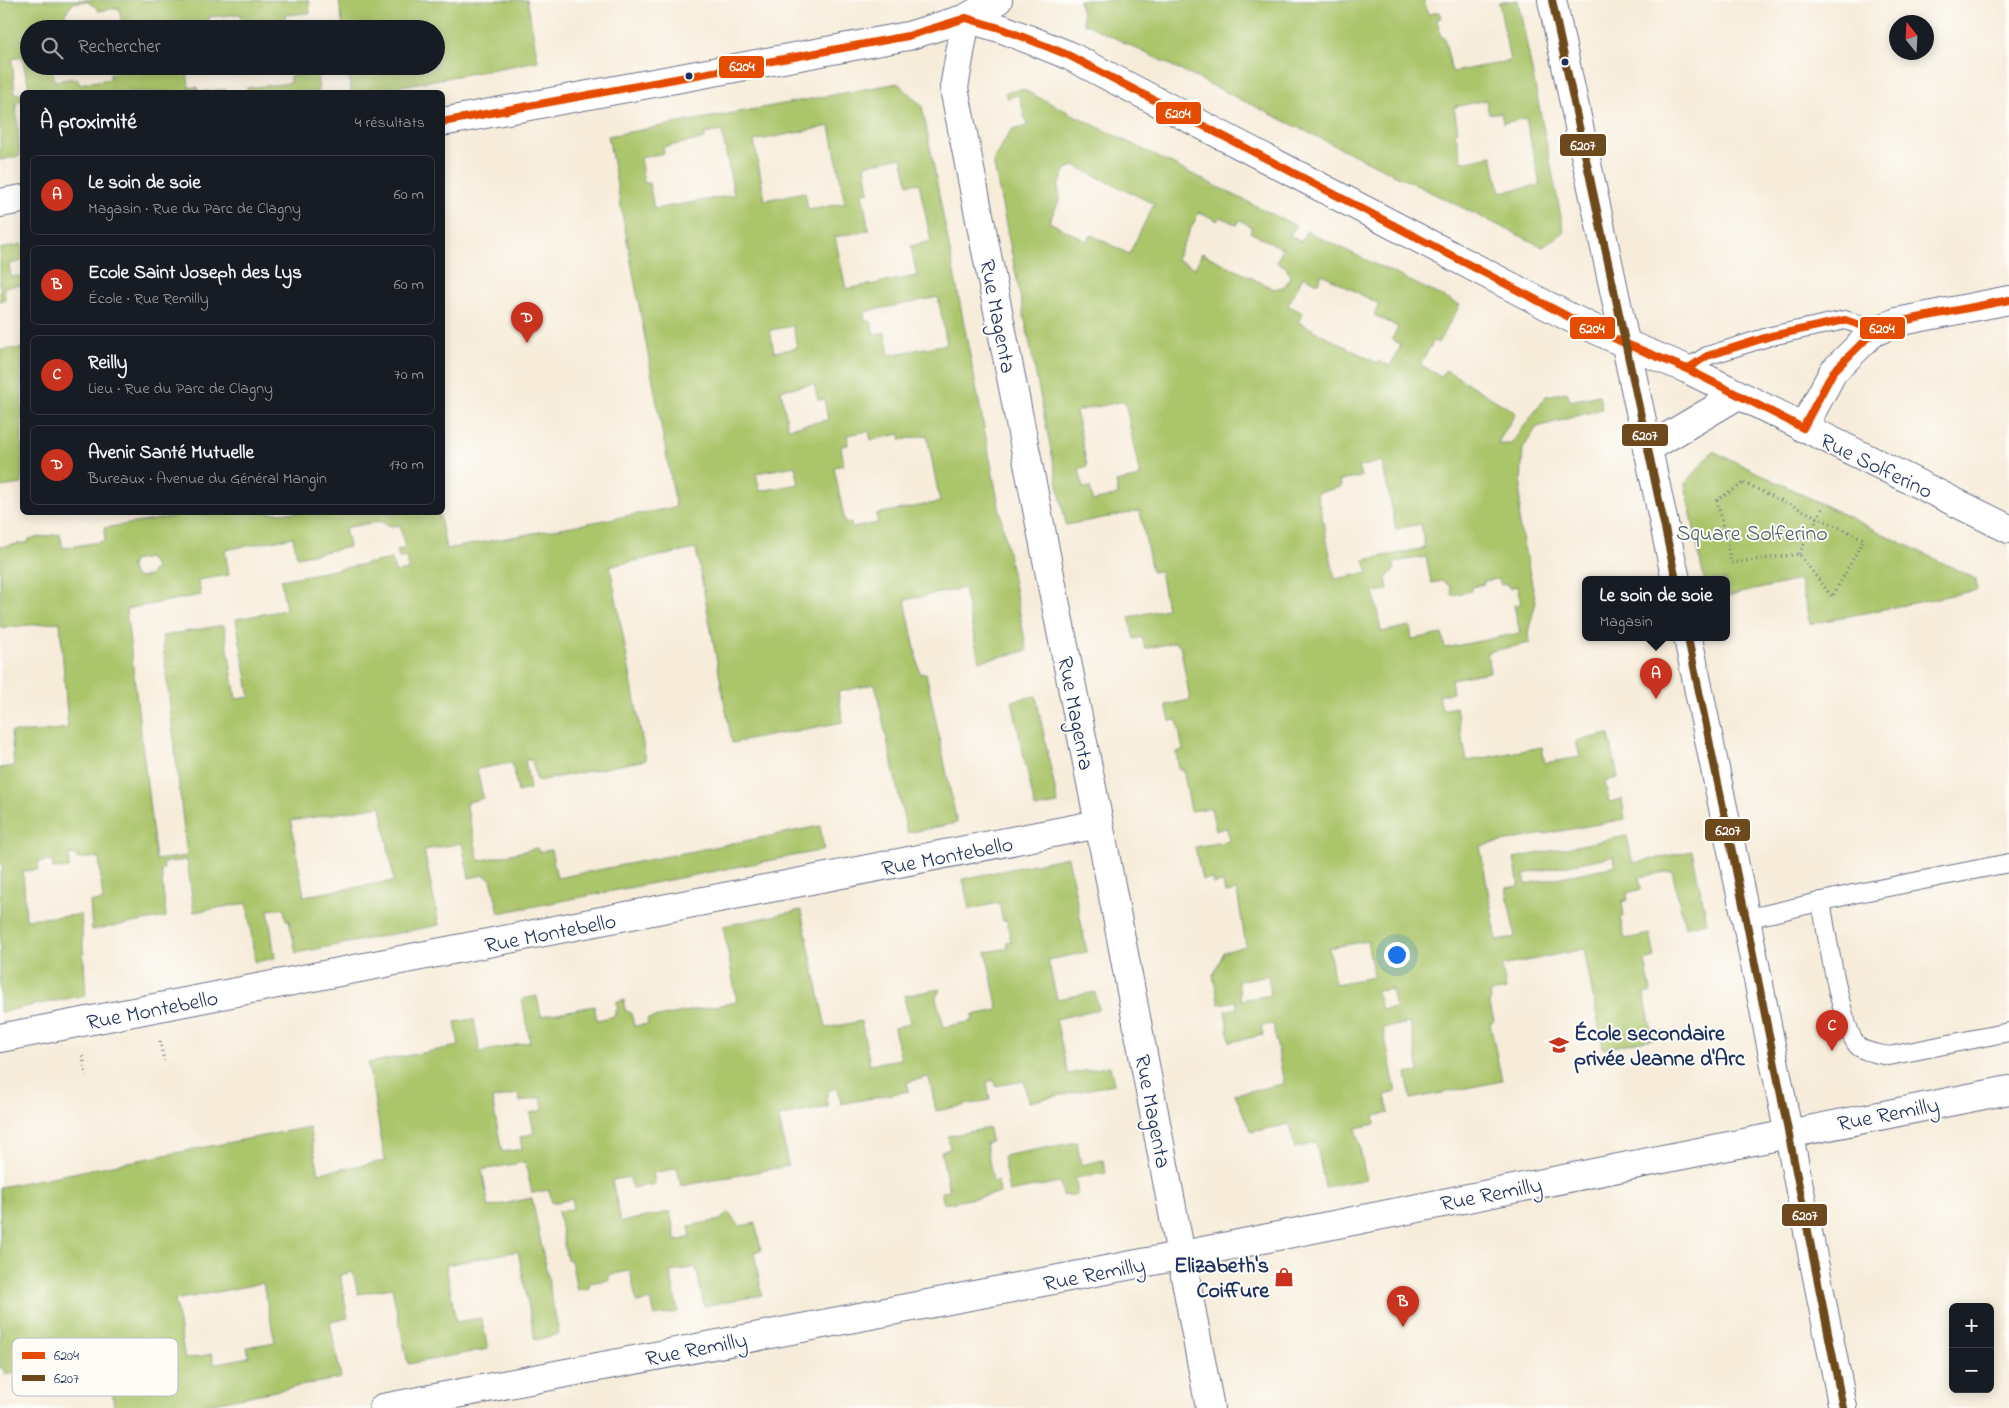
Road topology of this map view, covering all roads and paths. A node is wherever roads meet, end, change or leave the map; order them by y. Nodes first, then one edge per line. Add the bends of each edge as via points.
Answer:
1 (998, 0) edge
2 (1552, 0) edge
3 (966, 18) junction
4 (445, 121) edge
5 (20, 199) edge
6 (0, 203) edge
7 (2009, 300) edge
8 (1872, 333) junction
9 (1624, 343) junction
10 (1687, 368) junction
11 (1738, 394) junction
12 (1803, 428) junction
13 (1647, 449) junction
14 (1824, 505) dead end
15 (1818, 516) junction
16 (2009, 529) edge
17 (1799, 554) junction
18 (1675, 576) edge
19 (1689, 641) edge
20 (1099, 824) junction
21 (2009, 863) edge
22 (1821, 901) junction
23 (1746, 919) junction
24 (2009, 1032) edge
25 (0, 1038) edge
26 (160, 1038) dead end
27 (82, 1053) dead end
28 (164, 1061) dead end
29 (86, 1076) dead end
30 (2009, 1090) edge
31 (1788, 1134) junction
32 (1182, 1256) junction
33 (383, 1408) edge
34 (1210, 1408) edge
35 (1843, 1408) edge

1 - 3 street
2 - 9 street
3 - 4 street via 908,36
3 - 9 street, Rue Solferino via 1004,29 1068,55
3 - 20 street, Rue Magenta via 954,88
5 - 6 street
7 - 8 street via 1897,322
8 - 10 lane via 1845,320 1771,336 1707,356
8 - 12 street via 1834,372
9 - 10 street, Rue Solferino
9 - 13 street
10 - 11 street, Rue Solferino
11 - 12 street, Rue Solferino
11 - 13 street
12 - 16 street, Rue Solferino
13 - 18 street
14 - 15 path
15 - 17 path
15 - 17 path via 1864,539 1832,597
15 - 17 path via 1744,483 1717,500 1731,563
19 - 23 street
20 - 25 street, Rue Montebello
20 - 32 street, Rue Magenta
21 - 22 lane
22 - 23 lane
22 - 24 lane via 1842,1008 1859,1047 1889,1056
23 - 31 street
26 - 28 path
27 - 29 path
30 - 31 street, Rue Remilly
31 - 32 street, Rue Remilly
31 - 35 street
32 - 33 street, Rue Remilly
32 - 34 street, Rue Magenta

